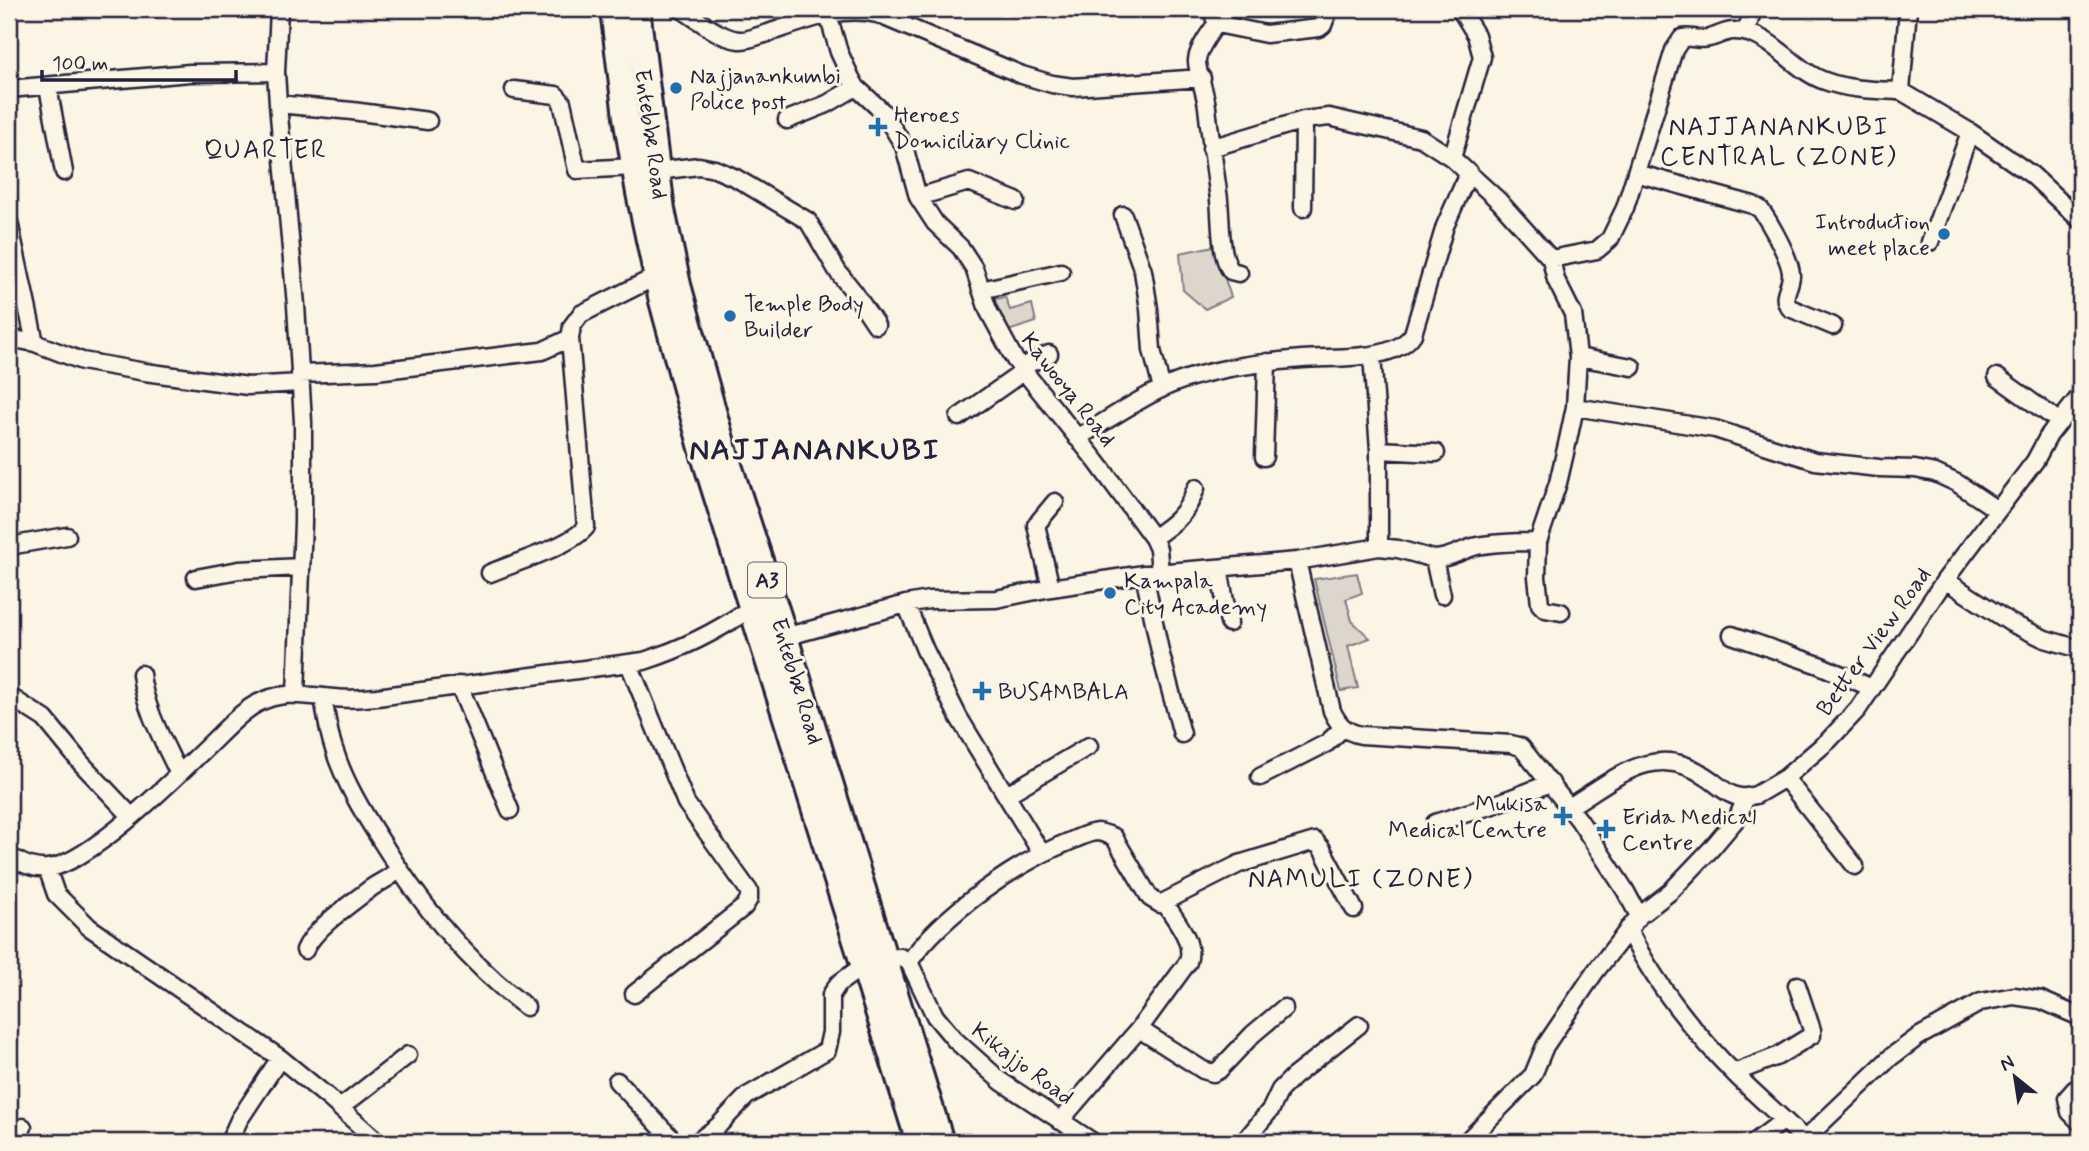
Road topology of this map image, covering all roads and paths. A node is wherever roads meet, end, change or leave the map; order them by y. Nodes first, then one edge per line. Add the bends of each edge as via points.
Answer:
1 (279, 9) edge
2 (613, 9) edge
3 (637, 9) edge
4 (681, 9) edge
5 (1227, 9) edge
6 (1329, 9) edge
7 (1460, 9) edge
8 (1753, 9) edge
9 (1908, 9) edge
10 (854, 10) edge
11 (828, 15) junction
12 (1214, 16) edge
13 (1746, 32) junction
14 (276, 72) junction
15 (1202, 78) junction
16 (48, 87) junction
17 (856, 87) junction
18 (9, 89) edge
19 (514, 90) dead end
20 (1900, 91) junction
21 (278, 104) junction
22 (787, 120) dead end
23 (1304, 120) junction
24 (428, 121) dead end
25 (1970, 132) junction
26 (1211, 148) junction
27 (1452, 158) junction
28 (646, 169) junction
29 (64, 172) dead end
30 (1469, 172) junction
31 (1636, 173) junction
32 (918, 197) junction
33 (1016, 201) dead end
34 (1303, 208) dead end
35 (1123, 215) dead end
36 (2080, 220) edge
37 (9, 222) edge
38 (1930, 243) dead end
39 (1551, 259) junction
40 (1061, 272) dead end
41 (1239, 272) dead end
42 (655, 276) junction
43 (981, 290) junction
44 (876, 325) dead end
45 (1833, 326) dead end
46 (9, 338) edge
47 (570, 338) junction
48 (36, 344) junction
49 (1049, 354) dead end
50 (1372, 355) junction
51 (1578, 357) junction
52 (1267, 362) junction
53 (1632, 368) dead end
54 (1022, 370) junction
55 (1997, 377) dead end
56 (300, 378) junction
57 (1162, 388) junction
58 (2080, 396) edge
59 (1575, 407) junction
60 (959, 417) dead end
61 (2060, 422) junction
62 (1077, 438) junction
63 (1379, 450) junction
64 (1436, 453) dead end
65 (1264, 457) dead end
66 (1196, 488) dead end
67 (1055, 502) dead end
68 (1997, 510) junction
69 (67, 536) dead end
70 (1153, 538) junction
71 (1538, 542) junction
72 (9, 546) edge
73 (1379, 547) junction
74 (1434, 559) junction
75 (1297, 561) junction
76 (301, 568) junction
77 (1219, 569) junction
78 (490, 573) dead end
79 (1152, 574) junction
80 (196, 578) dead end
81 (1945, 580) junction
82 (1051, 588) junction
83 (1442, 595) dead end
84 (760, 597) junction
85 (906, 604) junction
86 (1562, 612) dead end
87 (1229, 623) dead end
88 (1732, 635) dead end
89 (774, 640) junction
90 (2080, 649) edge
91 (629, 664) junction
92 (141, 674) dead end
93 (459, 685) junction
94 (1871, 688) junction
95 (296, 693) junction
96 (9, 696) edge
97 (323, 697) junction
98 (1343, 728) junction
99 (1182, 734) dead end
100 (1089, 746) dead end
101 (179, 774) junction
102 (1260, 777) dead end
103 (1785, 778) junction
104 (1550, 783) junction
105 (1006, 795) junction
106 (1746, 797) junction
107 (1569, 807) junction
108 (510, 810) dead end
109 (131, 816) junction
110 (1435, 823) dead end
111 (1042, 854) junction
112 (9, 856) edge
113 (1855, 866) dead end
114 (47, 869) junction
115 (398, 869) junction
116 (1165, 903) junction
117 (1354, 909) dead end
118 (1639, 916) junction
119 (1628, 929) junction
120 (305, 950) dead end
121 (873, 962) junction
122 (912, 968) junction
123 (1797, 985) dead end
124 (634, 994) dead end
125 (526, 1007) dead end
126 (1284, 1008) dead end
127 (2080, 1017) edge
128 (1359, 1025) dead end
129 (1139, 1029) junction
130 (408, 1055) dead end
131 (280, 1058) junction
132 (1734, 1073) junction
133 (617, 1081) dead end
134 (2080, 1088) edge
135 (340, 1108) junction
136 (1060, 1121) junction
137 (1783, 1121) junction
138 (2080, 1122) edge
139 (23, 1127) dead end
140 (913, 1138) edge
141 (1805, 1141) edge
142 (16, 1142) edge
143 (229, 1142) edge
144 (378, 1142) edge
145 (675, 1142) edge
146 (697, 1142) edge
147 (942, 1142) edge
148 (1094, 1142) edge
149 (1244, 1142) edge
150 (1466, 1142) edge
151 (1755, 1142) edge

1 - 14 street
2 - 28 main road, Entebbe Road / A3
3 - 28 main road, Entebbe Road / A3
4 - 11 street via 721,34 742,41
5 - 12 street
6 - 12 street via 1319,27 1266,34
7 - 27 street via 1476,35 1482,57
8 - 13 street
9 - 20 street
10 - 11 street
10 - 15 street via 1052,84 1073,87
11 - 17 street
12 - 15 street via 1197,57
13 - 20 street via 1824,81
13 - 31 street via 1678,42
14 - 16 street via 190,74
14 - 21 street
15 - 26 street
16 - 18 street
16 - 29 street
17 - 22 street
17 - 32 street, Kawooya Road via 883,112 904,146
19 - 28 street via 556,95 562,102 577,170
20 - 25 street
21 - 24 street
21 - 56 street
23 - 26 street
23 - 27 street via 1329,117 1408,134
23 - 34 street
25 - 36 street via 2040,181
25 - 38 street
26 - 41 street via 1227,265
27 - 30 street
28 - 42 main road, Entebbe Road / A3
28 - 44 street via 715,169 808,222
28 - 84 main road, Entebbe Road / A3 via 662,210
30 - 39 street
30 - 50 street via 1445,226 1413,334 1402,346
31 - 39 street via 1625,208 1603,247
31 - 45 street via 1760,209 1790,268 1787,304
32 - 33 street via 969,182
32 - 43 street, Kawooya Road via 935,223 961,248
35 - 57 street via 1143,271 1152,349
37 - 48 street
39 - 51 street via 1573,314
40 - 43 street
42 - 47 street via 581,314
42 - 84 main road, Entebbe Road / A3 via 705,459
43 - 54 street, Kawooya Road
46 - 48 street
47 - 56 street via 542,351
47 - 78 street via 586,527 571,539
48 - 56 street via 82,361 248,386
49 - 54 street
50 - 52 street
50 - 63 street
51 - 53 street
51 - 59 street
52 - 57 street via 1226,368
52 - 65 street
54 - 60 street
54 - 62 street, Kawooya Road
55 - 61 street
56 - 76 street via 304,463
57 - 62 street
58 - 61 street, Better View Road
59 - 68 street via 1715,429 1815,461 1935,473
59 - 71 street via 1558,483
61 - 68 street, Better View Road
62 - 70 street, Kawooya Road
63 - 64 street
63 - 73 street
66 - 70 street via 1181,517
67 - 82 street via 1036,525
68 - 81 street, Better View Road
69 - 72 street
70 - 79 street, Kawooya Road via 1157,549
71 - 74 street via 1482,545 1454,557
71 - 86 street via 1539,604
73 - 74 street
73 - 75 street
74 - 83 street
75 - 77 street
75 - 98 street via 1332,711
76 - 80 street via 239,570
76 - 95 street
77 - 79 street
77 - 87 street
79 - 82 street
79 - 99 street, Kawooya Road via 1160,651
81 - 90 street via 2011,623
81 - 94 street, Better View Road
82 - 85 street via 996,599
84 - 89 main road, Entebbe Road / A3
84 - 91 street via 748,610 699,640
85 - 89 street
85 - 105 street via 959,718
88 - 94 street
89 - 121 main road, Entebbe Road / A3
91 - 93 street
91 - 124 street via 686,803 749,891 744,907
92 - 101 street via 150,713
93 - 97 street via 377,697
93 - 108 street
94 - 103 street, Better View Road via 1840,728
95 - 97 street
95 - 101 street via 249,709
96 - 109 street via 45,719
97 - 115 street via 343,773
98 - 102 street via 1327,743
98 - 104 street via 1361,735 1511,744 1525,750
100 - 105 street
101 - 109 street
103 - 106 street, Better View Road
103 - 113 street
104 - 107 street
104 - 110 street
105 - 111 street
106 - 107 street via 1732,796 1698,770 1664,760 1630,770
106 - 118 street via 1738,817 1711,849
107 - 118 street
109 - 114 street via 77,857
111 - 116 street via 1094,832 1107,834 1114,837 1153,901
111 - 122 street via 1012,870 940,926 923,942
112 - 114 street
114 - 131 street via 56,894 89,927
115 - 120 street via 326,924
115 - 125 street via 439,923 494,982
116 - 117 street via 1239,864 1315,841
116 - 129 street via 1188,941 1190,957
118 - 119 street
119 - 132 street via 1657,982
119 - 150 street via 1563,1017 1533,1075
121 - 122 street via 900,957
121 - 140 main road, Entebbe Road / A3
121 - 146 street via 838,984 831,995 827,1050 747,1096
121 - 147 main road, Entebbe Road / A3
122 - 136 street, Kikajjo Road via 935,1016 954,1040 1002,1082
123 - 132 street via 1812,1035 1778,1056
126 - 129 street via 1213,1073
127 - 141 street via 2041,1000 2014,996 1981,1002 1891,1057
128 - 149 street via 1280,1090
129 - 136 street
130 - 135 street
131 - 135 street
131 - 143 street
132 - 137 street
133 - 145 street
134 - 138 street via 2067,1098 2070,1112
135 - 144 street
136 - 148 street, Kikajjo Road
137 - 141 street
137 - 151 street
139 - 142 street

